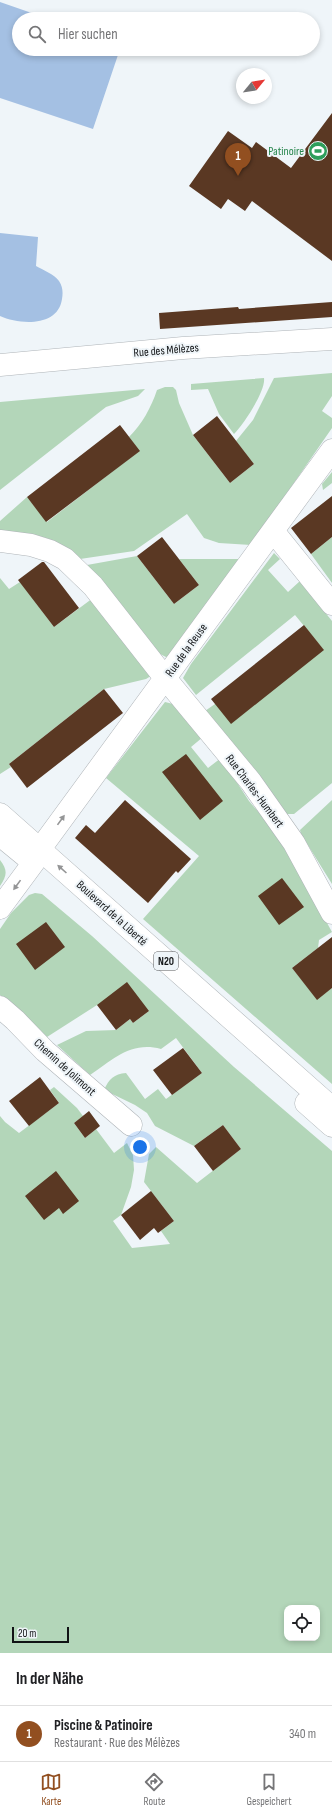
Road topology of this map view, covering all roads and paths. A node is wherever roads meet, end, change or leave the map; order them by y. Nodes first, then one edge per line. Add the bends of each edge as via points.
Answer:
1 (332, 339) edge
2 (0, 365) edge
3 (332, 450) edge
4 (273, 531) junction
5 (0, 541) edge
6 (332, 604) edge
7 (165, 678) junction
8 (0, 814) edge
9 (0, 834) edge
10 (37, 856) junction
11 (0, 908) edge
12 (332, 913) edge
13 (0, 1007) edge
14 (332, 1108) edge
15 (131, 1125) dead end
16 (332, 1126) edge

1 - 2 street, Rue des Mélèzes via 183,348
3 - 4 street, Rue de la Reuse
4 - 6 street
4 - 7 street, Rue de la Reuse
5 - 7 street via 31,545 65,559 93,586
10 -> 7 street, Rue de la Reuse
7 - 12 street, Rue Charles-Humbert via 251,782 294,843
8 - 10 street, Boulevard de la Liberté / N20
9 - 10 street, Boulevard de la Liberté / N20
10 -> 11 street, Rue de la Reuse
14 -> 10 street, Boulevard de la Liberté / N20
10 - 16 street, Boulevard de la Liberté / N20
13 - 15 street, Chemin de Jolimont via 45,1051

